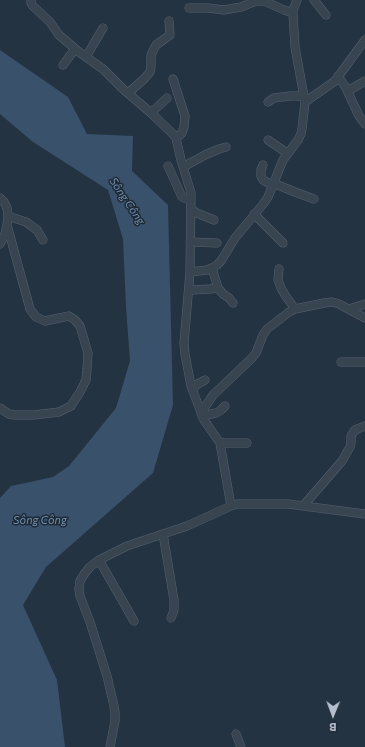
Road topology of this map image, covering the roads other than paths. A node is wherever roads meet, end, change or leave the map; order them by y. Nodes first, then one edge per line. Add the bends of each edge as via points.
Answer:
1 (31, 0) edge
2 (297, 0) edge
3 (314, 0) edge
4 (264, 1) edge
5 (189, 8) dead end
6 (293, 13) junction
7 (326, 15) dead end
8 (169, 21) dead end
9 (103, 28) dead end
10 (365, 40) edge
11 (75, 49) junction
12 (86, 57) junction
13 (63, 65) dead end
14 (338, 76) junction
15 (173, 79) dead end
16 (365, 81) edge
17 (348, 91) junction
18 (128, 93) junction
19 (167, 98) dead end
20 (305, 99) junction
21 (268, 102) dead end
22 (151, 112) junction
23 (365, 124) edge
24 (176, 138) junction
25 (268, 140) dead end
26 (226, 147) dead end
27 (287, 153) junction
28 (263, 165) dead end
29 (168, 166) dead end
30 (183, 167) junction
31 (273, 184) junction
32 (0, 198) edge
33 (314, 199) dead end
34 (191, 205) junction
35 (254, 214) junction
36 (8, 216) junction
37 (214, 220) dead end
38 (7, 225) junction
39 (43, 240) dead end
40 (190, 242) junction
41 (217, 243) dead end
42 (282, 243) dead end
43 (0, 244) edge
44 (212, 268) junction
45 (279, 269) dead end
46 (190, 272) junction
47 (218, 288) junction
48 (192, 290) dead end
49 (233, 303) dead end
50 (365, 304) edge
51 (295, 309) junction
52 (349, 309) junction
53 (365, 318) edge
54 (341, 362) dead end
55 (365, 362) edge
56 (205, 380) dead end
57 (192, 390) junction
58 (225, 406) dead end
59 (0, 408) edge
60 (202, 415) junction
61 (365, 426) edge
62 (220, 443) junction
63 (247, 443) dead end
64 (231, 506) junction
65 (302, 506) junction
66 (365, 514) edge
67 (163, 534) junction
68 (99, 560) junction
69 (171, 618) dead end
70 (134, 621) dead end
71 (236, 734) dead end
72 (110, 747) edge
73 (241, 747) edge

1 - 11 street via 33,6 59,35
2 - 6 street
3 - 7 street
4 - 5 street via 224,10
4 - 6 street
6 - 20 street via 296,54
8 - 18 street via 170,35 156,45 151,54 150,72
9 - 12 street
10 - 14 street
11 - 12 street
11 - 13 street
12 - 18 street
14 - 17 street
14 - 20 street via 333,83
15 - 24 street via 185,116 182,133
16 - 17 street
17 - 23 street
18 - 22 street
19 - 22 street
20 - 21 street via 290,96 274,98
20 - 27 street via 301,134
22 - 24 street
24 - 30 street
25 - 27 street
26 - 30 street
27 - 31 street
28 - 31 street via 263,180
29 - 34 street via 182,196
30 - 34 street via 191,189
31 - 33 street
31 - 35 street via 268,197
32 - 36 street via 7,208
34 - 37 street via 197,213
34 - 40 street
35 - 42 street
35 - 44 street via 221,261
36 - 38 street
36 - 39 street via 26,222 37,230
38 - 43 street
38 - 59 street via 30,310 36,317 46,320 69,316 75,320 80,326 88,353 86,380 71,406 59,412 34,415 8,414
40 - 41 street
40 - 46 street
44 - 46 street
44 - 47 street
45 - 51 street via 278,280 281,288
46 - 57 street via 184,348
47 - 48 street
47 - 49 street
50 - 52 street
51 - 52 street via 332,302
51 - 60 street via 267,329 256,353 213,394
52 - 53 street
54 - 55 street
56 - 57 street
57 - 60 street
58 - 60 street via 216,413
60 - 62 street
61 - 65 street via 355,430 351,436 350,448 342,461
62 - 63 street
62 - 64 street
64 - 65 street
64 - 67 street via 195,523
65 - 66 street
67 - 68 street via 127,546
67 - 69 street via 174,600
68 - 70 street
68 - 72 street via 85,573 79,588 114,706 115,721
71 - 73 street

